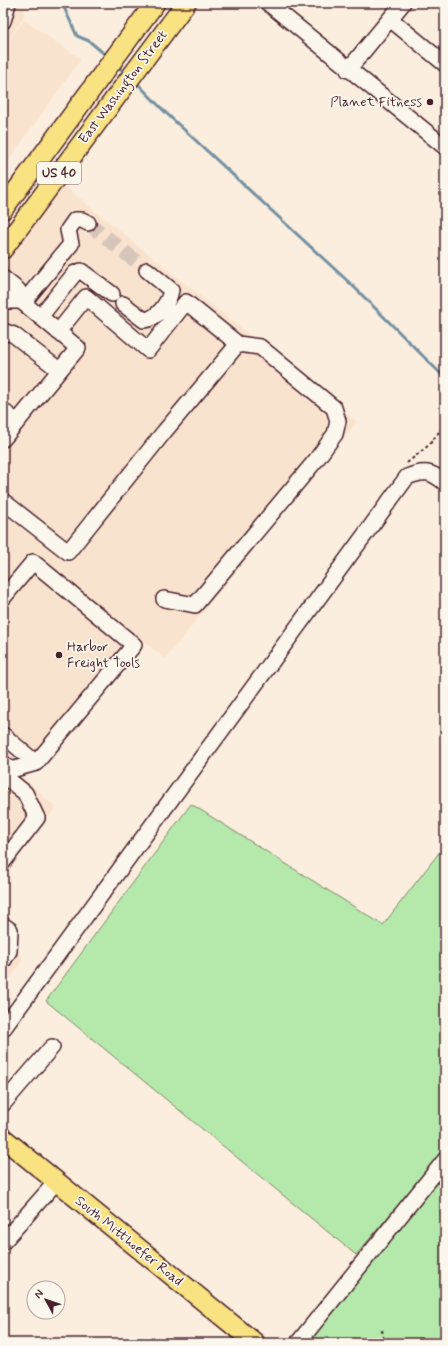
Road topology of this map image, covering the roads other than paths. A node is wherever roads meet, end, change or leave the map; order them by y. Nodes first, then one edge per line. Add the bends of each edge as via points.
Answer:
1 (155, 3) edge
2 (186, 3) edge
3 (268, 3) edge
4 (403, 3) edge
5 (390, 19) junction
6 (445, 64) edge
7 (348, 70) junction
8 (445, 147) edge
9 (3, 209) edge
10 (88, 223) dead end
11 (3, 249) edge
12 (147, 270) tunnel mouth
13 (3, 278) edge
14 (3, 296) edge
15 (22, 302) junction
16 (40, 317) junction
17 (3, 331) edge
18 (58, 332) junction
19 (238, 344) junction
20 (59, 370) junction
21 (3, 411) edge
22 (17, 422) junction
23 (3, 439) edge
24 (445, 483) edge
25 (3, 501) edge
26 (3, 598) edge
27 (164, 599) dead end
28 (3, 735) edge
29 (3, 763) edge
30 (36, 763) junction
31 (3, 775) edge
32 (3, 862) edge
33 (3, 925) edge
34 (3, 961) edge
35 (3, 1029) edge
36 (52, 1047) dead end
37 (3, 1104) edge
38 (3, 1138) edge
39 (445, 1160) edge
40 (56, 1182) junction
41 (3, 1242) edge
42 (255, 1343) edge
43 (298, 1343) edge

1 - 9 main road, East Washington Street / US 40
2 - 11 main road, East Washington Street / US 40
3 - 7 street
4 - 5 street
5 - 6 street
5 - 7 street
7 - 8 street
10 - 15 street via 75,220 68,230 71,244
12 - 16 street via 171,290 170,297 150,320 144,320 81,271 75,273
13 - 15 street via 18,290
14 - 15 street via 8,301
15 - 16 street
16 - 18 street
17 - 20 street via 14,335
18 - 19 street via 86,297 148,350 186,302
18 - 20 street via 78,348
19 - 25 street via 68,552
19 - 27 street via 260,347 334,408 338,421 335,434 195,604
20 - 22 street
21 - 22 street
22 - 23 street
24 - 35 street via 436,475 421,471 407,477
26 - 30 street via 33,562 134,645
28 - 30 street
29 - 30 street via 11,770
31 - 32 street via 25,793 37,818
33 - 34 street via 10,930 9,951
36 - 37 street
38 - 40 main road, South Mitthoefer Road
39 - 43 street
40 - 41 street
40 - 42 main road, South Mitthoefer Road

